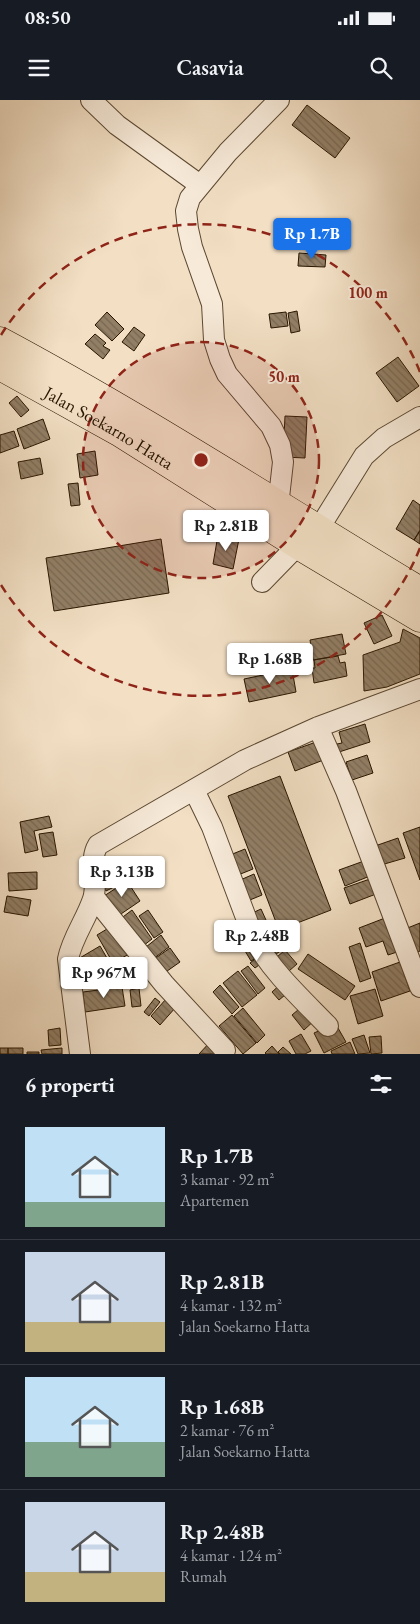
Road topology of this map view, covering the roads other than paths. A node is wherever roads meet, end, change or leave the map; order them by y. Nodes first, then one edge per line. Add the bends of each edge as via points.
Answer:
1 (91, 100) edge
2 (279, 100) edge
3 (200, 185) junction
4 (0, 341) edge
5 (0, 366) edge
6 (420, 417) edge
7 (278, 506) junction
8 (308, 537) junction
9 (262, 582) dead end
10 (420, 591) edge
11 (420, 618) edge
12 (420, 689) edge
13 (318, 728) junction
14 (194, 790) junction
15 (94, 897) junction
16 (420, 987) edge
17 (328, 1026) dead end
18 (225, 1050) dead end
19 (80, 1054) edge

1 - 3 street via 117,125
2 - 3 street
3 - 7 street via 188,203 186,219 212,304 216,350 227,374 277,436 283,462
4 - 7 highway, Jalan Soekarno Hatta via 129,413
5 - 8 highway, Jalan Soekarno Hatta
6 - 8 street via 384,438 364,456
7 - 8 highway, Jalan Soekarno Hatta
8 - 9 street
8 - 10 highway, Jalan Soekarno Hatta
8 - 11 highway, Jalan Soekarno Hatta
12 - 13 street
13 - 14 street via 245,760
13 - 16 street via 346,791
14 - 15 street via 98,845 94,857
14 - 17 street via 212,827 260,950
15 - 18 street via 164,984
15 - 19 street via 70,948 68,960

